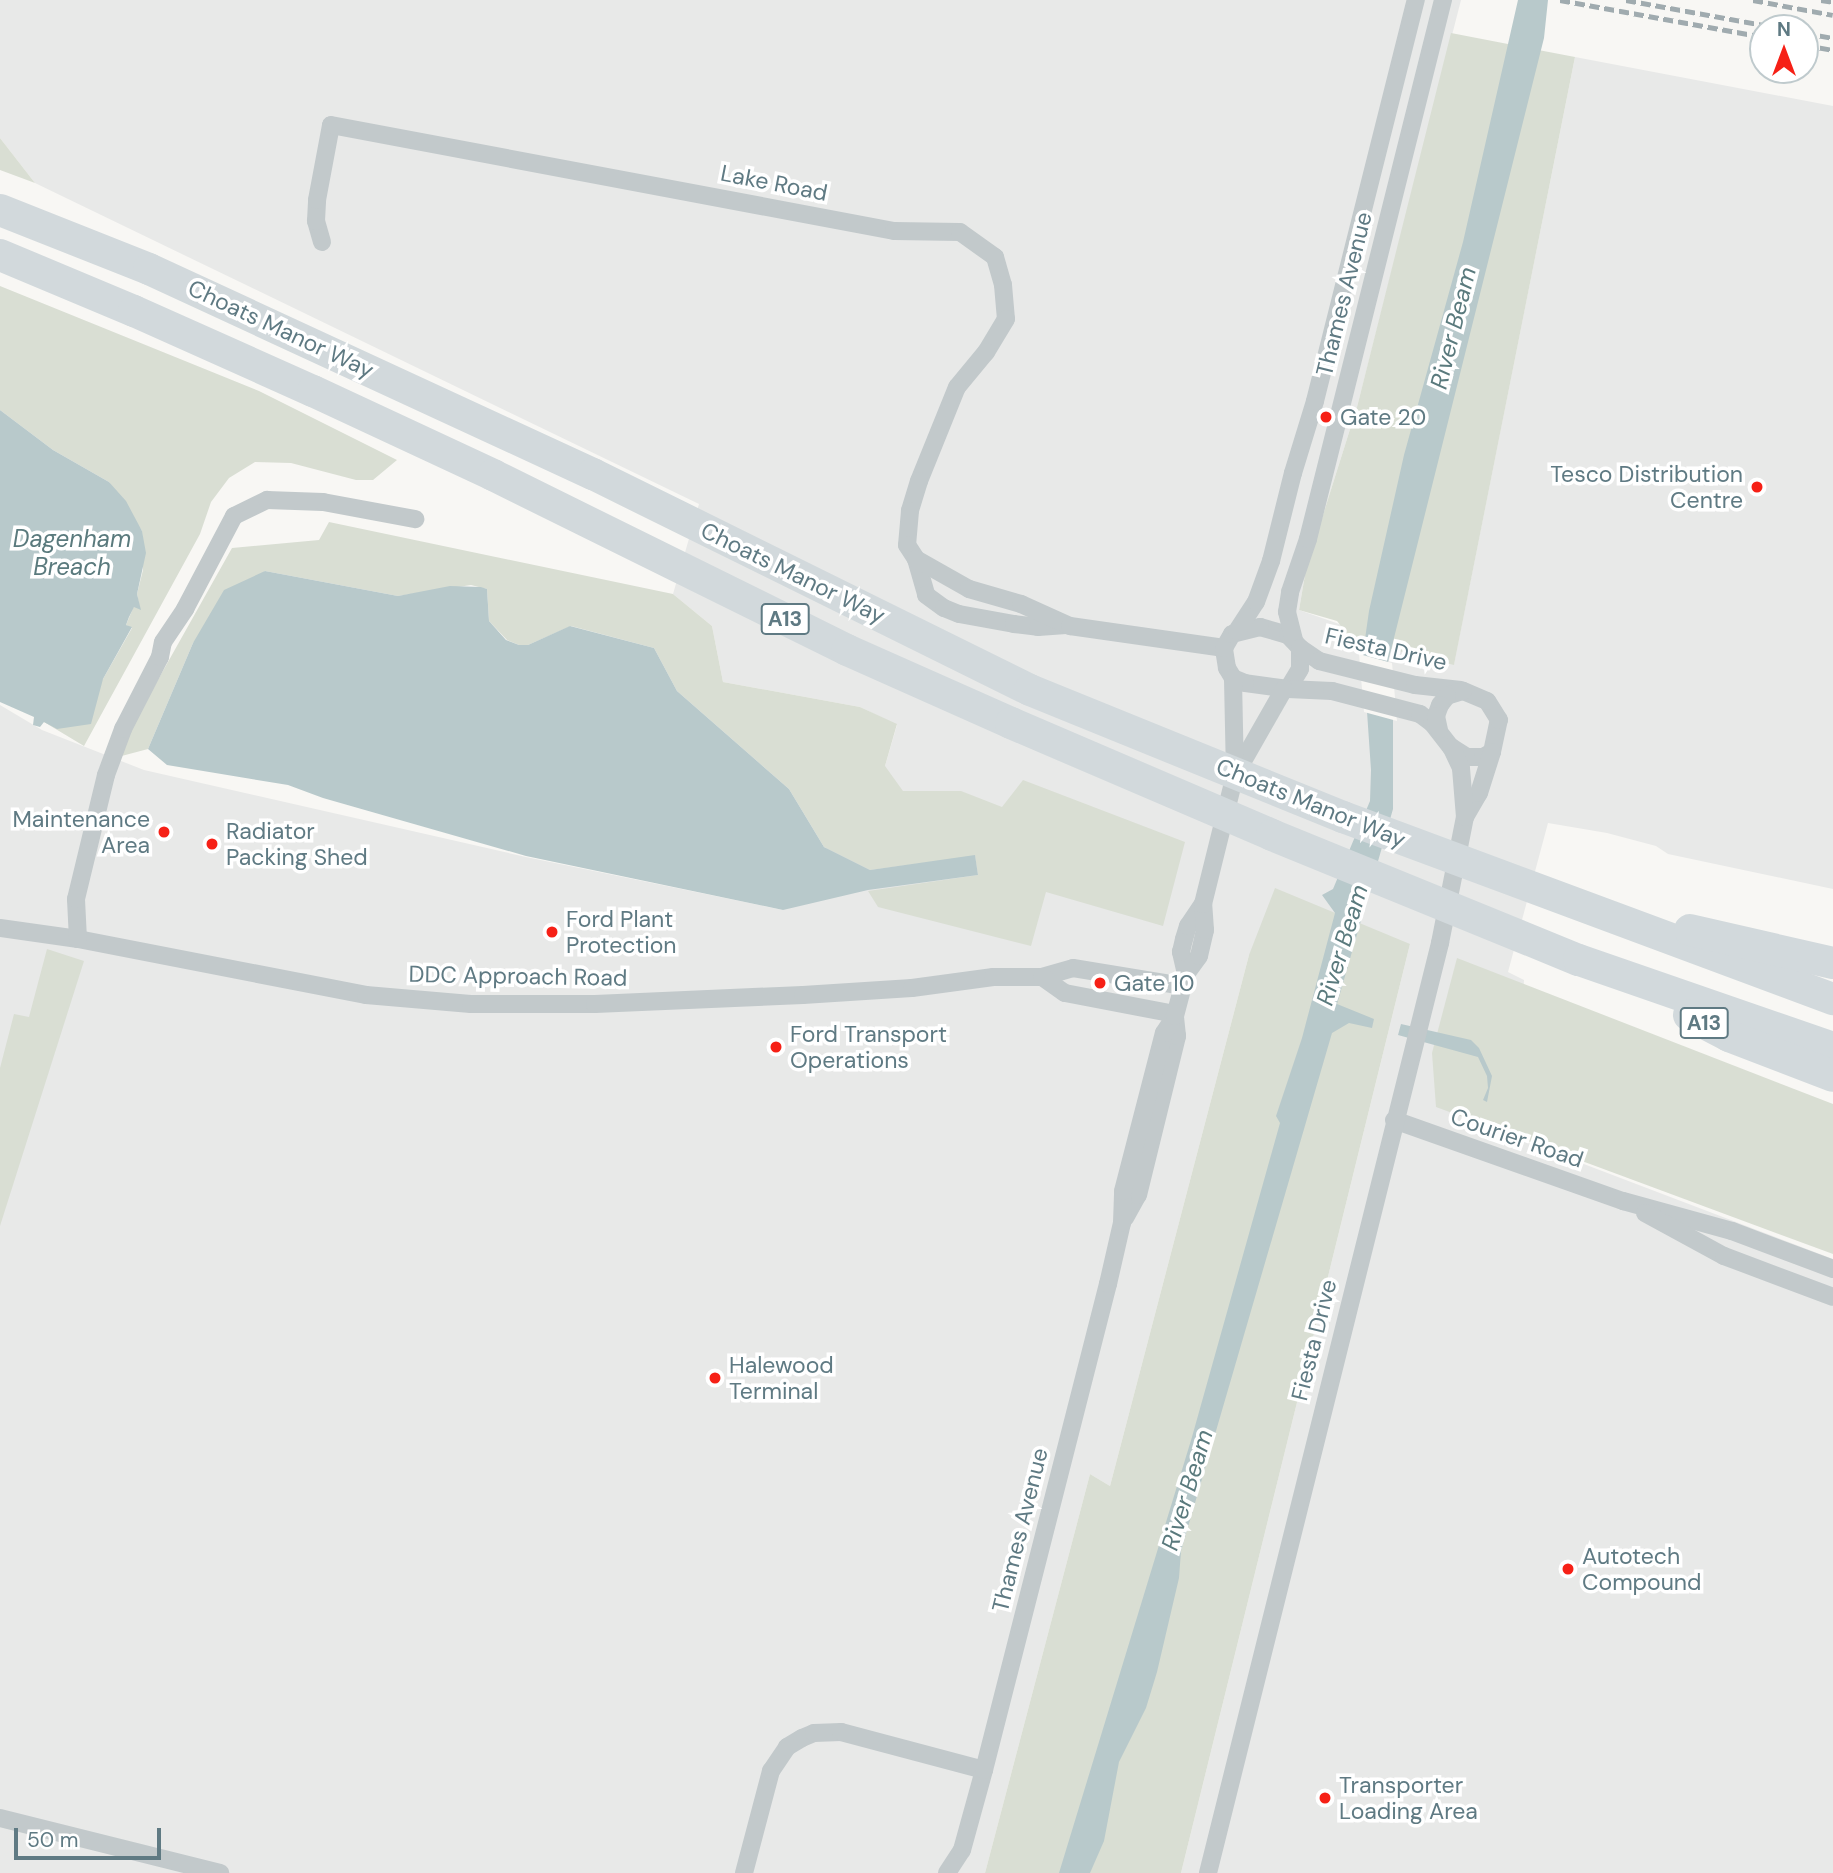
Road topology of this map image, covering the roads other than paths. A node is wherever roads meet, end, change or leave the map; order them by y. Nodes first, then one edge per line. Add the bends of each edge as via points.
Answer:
1 (1416, 0) edge
2 (1443, 0) edge
3 (0, 210) edge
4 (322, 242) dead end
5 (0, 255) edge
6 (415, 519) dead end
7 (916, 559) junction
8 (1066, 625) junction
9 (1237, 631) junction
10 (1297, 644) junction
11 (1224, 648) junction
12 (1233, 678) junction
13 (1286, 689) junction
14 (1463, 691) junction
15 (1439, 730) junction
16 (1451, 747) junction
17 (1492, 752) junction
18 (1235, 775) junction
19 (1465, 817) junction
20 (1596, 912) junction
21 (0, 928) edge
22 (78, 939) junction
23 (1580, 960) junction
24 (1833, 963) edge
25 (1042, 977) junction
26 (1185, 980) junction
27 (1833, 999) edge
28 (1175, 1015) junction
29 (1833, 1048) edge
30 (1833, 1076) edge
31 (1394, 1120) junction
32 (1623, 1201) junction
33 (1833, 1269) edge
34 (1833, 1297) edge
35 (984, 1770) junction
36 (0, 1818) edge
37 (962, 1850) junction
38 (220, 1873) edge
39 (744, 1873) edge
40 (947, 1873) edge
41 (965, 1873) edge
42 (1208, 1873) edge

1 - 9 street, Thames Avenue via 1271,561 1256,602
2 - 10 street, Thames Avenue via 1308,539 1290,592 1287,612
3 - 20 highway, Choats Manor Way / A13 via 149,269 593,474 1030,690 1343,817
4 - 7 street, Lake Road via 317,200 331,125 894,231 960,232 995,257 1006,319 957,387 933,444 910,511 907,545
5 - 23 highway, Choats Manor Way / A13 via 146,316 481,469 910,678 1272,835
6 - 22 street via 323,502 267,500 234,516 163,642 114,752 76,899
7 - 8 street via 969,589 1021,604
7 - 8 street, Lake Road via 926,596 959,614 1038,627
8 - 11 street
9 - 10 street via 1260,626 1281,632
9 - 11 street
10 - 13 street via 1300,669
10 - 14 street, Fiesta Drive via 1319,661
11 - 12 street
12 - 13 street
12 - 18 street, Thames Avenue
13 - 15 street via 1332,691 1400,708 1420,714
13 - 18 street, Thames Avenue
14 - 15 street via 1447,696 1440,705 1436,716
14 - 17 street via 1487,701 1497,714 1500,725
15 - 16 street
16 - 17 street via 1467,757
16 - 19 street, Fiesta Drive via 1461,768
17 - 19 street, Fiesta Drive via 1479,793
18 - 26 street, Thames Avenue via 1203,904 1184,939
19 - 31 street, Fiesta Drive
20 - 24 highway, A13
20 - 27 highway, A13
21 - 22 street, DDC Approach Road
22 - 25 street, DDC Approach Road via 366,995 471,1004 803,995 993,977
23 - 29 highway, A13
23 - 30 highway, A13 via 1729,1036
25 - 26 street, DDC Approach Road via 1084,968
25 - 28 street via 1065,993
26 - 28 street, Thames Avenue
28 - 35 street, Thames Avenue via 1177,1036 1141,1182 1122,1223
31 - 32 street, Courier Road
31 - 42 street, Fiesta Drive
32 - 33 street, Courier Road via 1732,1231
32 - 34 street, Courier Road via 1724,1256
35 - 37 street, Thames Avenue
35 - 39 street via 841,1732 802,1738 787,1747 771,1771
36 - 38 street
37 - 40 street, Thames Avenue
37 - 41 street, Thames Avenue

